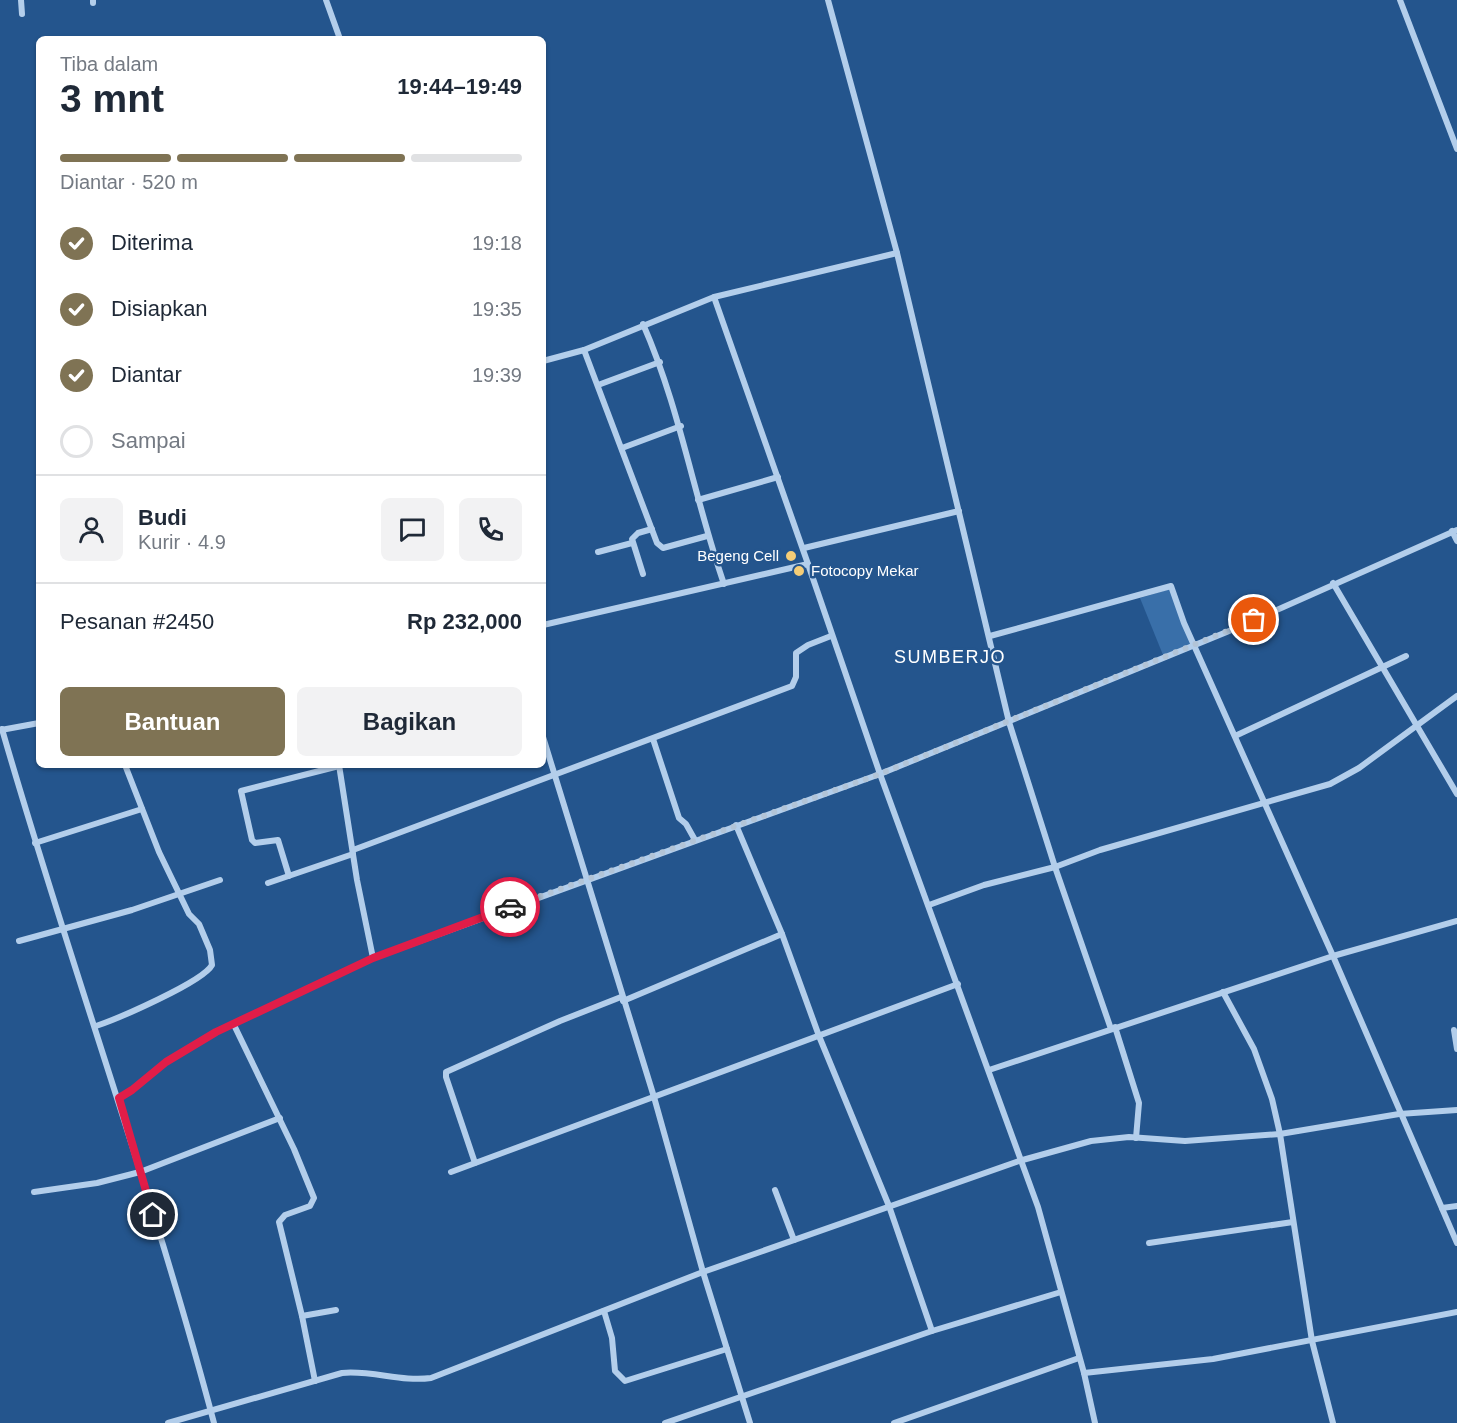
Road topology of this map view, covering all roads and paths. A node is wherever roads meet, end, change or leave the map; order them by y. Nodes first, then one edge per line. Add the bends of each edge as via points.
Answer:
1 (21, 0) edge
2 (326, 0) edge
3 (828, 0) edge
4 (1400, 0) edge
5 (22, 14) dead end
6 (339, 36) edge
7 (1453, 126) edge
8 (1457, 149) edge
9 (897, 253) junction
10 (714, 297) junction
11 (643, 324) junction
12 (584, 350) junction
13 (546, 361) edge
14 (660, 362) junction
15 (598, 385) junction
16 (681, 426) junction
17 (622, 448) junction
18 (778, 477) junction
19 (698, 500) junction
20 (958, 511) junction
21 (652, 529) junction
22 (1454, 531) edge
23 (707, 536) junction
24 (1457, 541) edge
25 (632, 543) junction
26 (804, 548) junction
27 (598, 552) dead end
28 (808, 564) junction
29 (643, 574) dead end
30 (1333, 583) junction
31 (724, 584) junction
32 (546, 624) edge
33 (831, 636) junction
34 (990, 636) junction
35 (1195, 644) junction
36 (1406, 656) dead end
37 (1383, 667) junction
38 (1457, 696) edge
39 (1009, 722) junction
40 (36, 724) edge
41 (1417, 725) junction
42 (1, 730) edge
43 (1235, 736) junction
44 (653, 739) junction
45 (546, 748) edge
46 (126, 768) edge
47 (331, 768) edge
48 (339, 768) edge
49 (880, 774) junction
50 (554, 776) junction
51 (1457, 794) edge
52 (1264, 801) junction
53 (142, 808) junction
54 (736, 825) junction
55 (694, 840) junction
56 (35, 843) junction
57 (355, 851) junction
58 (1055, 867) junction
59 (289, 876) junction
60 (220, 880) dead end
61 (585, 880) junction
62 (268, 883) dead end
63 (180, 892) junction
64 (929, 905) junction
65 (1457, 921) edge
66 (61, 930) junction
67 (782, 934) junction
68 (19, 941) dead end
69 (1333, 956) junction
70 (373, 958) junction
71 (958, 984) junction
72 (1223, 992) junction
73 (622, 999) junction
74 (234, 1025) junction
75 (96, 1026) junction
76 (1113, 1028) junction
77 (1454, 1030) dead end
78 (819, 1036) junction
79 (1457, 1049) edge
80 (989, 1070) junction
81 (654, 1096) junction
82 (119, 1098) junction
83 (1457, 1110) edge
84 (1399, 1114) junction
85 (280, 1118) junction
86 (1280, 1134) junction
87 (1132, 1138) junction
88 (1019, 1161) junction
89 (475, 1163) junction
90 (140, 1172) junction
91 (451, 1172) dead end
92 (775, 1190) dead end
93 (34, 1192) dead end
94 (889, 1206) junction
95 (1457, 1206) edge
96 (1442, 1208) junction
97 (1293, 1222) junction
98 (794, 1240) junction
99 (1149, 1243) dead end
100 (1457, 1243) edge
101 (703, 1272) junction
102 (1061, 1292) junction
103 (336, 1310) dead end
104 (604, 1311) junction
105 (1457, 1312) edge
106 (302, 1316) junction
107 (932, 1331) junction
108 (1312, 1341) junction
109 (727, 1349) junction
110 (1079, 1358) junction
111 (1084, 1373) junction
112 (315, 1381) junction
113 (742, 1396) junction
114 (211, 1411) junction
115 (168, 1423) edge
116 (214, 1423) edge
117 (666, 1423) edge
118 (750, 1423) edge
119 (894, 1423) edge
120 (1095, 1423) edge
121 (1333, 1423) edge

1 - 5 street
2 - 6 street
3 - 9 street
4 - 7 street
7 - 8 street
9 - 10 street
9 - 20 street
10 - 11 street
10 - 18 street
11 - 12 street
11 - 14 street
12 - 13 street
12 - 15 street
14 - 15 street
14 - 16 street
15 - 17 street
16 - 17 street
16 - 19 street
17 - 21 street
18 - 19 street
18 - 26 street
19 - 23 street
20 - 26 street
20 - 34 street
21 - 23 street via 663,548
21 - 25 street via 638,532
22 - 24 street
22 - 30 street
23 - 31 street
25 - 27 street
25 - 29 street
26 - 28 street
28 - 31 street
28 - 33 street
30 - 35 street
30 - 37 street
31 - 32 street
33 - 44 street via 796,653 792,686
33 - 49 street
34 - 35 street via 1171,586
34 - 39 street
35 - 39 street
35 - 43 street
36 - 37 street
37 - 41 street
37 - 43 street
38 - 41 street
39 - 49 street
39 - 58 street
40 - 42 street
41 - 51 street
41 - 52 street via 1361,766 1314,790
42 - 56 street
43 - 52 street
44 - 50 street
44 - 55 street via 678,814
45 - 50 street
46 - 53 street
47 - 59 street via 241,791 252,840 278,840
48 - 57 street
49 - 54 street
49 - 64 street
50 - 57 street
50 - 61 street
52 - 58 street
52 - 69 street
53 - 56 street
53 - 63 street
54 - 55 street
54 - 67 street
55 - 61 street
56 - 66 street
57 - 59 street
57 - 70 street
58 - 64 street via 984,885
58 - 76 street
59 - 62 street
60 - 63 street
61 - 70 street
61 - 73 street
63 - 66 street
63 - 75 street via 210,950 211,969 127,1014
64 - 71 street
65 - 69 street
66 - 68 street
66 - 75 street
67 - 73 street
67 - 78 street
69 - 72 street
69 - 84 street
70 - 74 street
71 - 78 street
71 - 80 street
72 - 76 street
72 - 86 street via 1254,1049
73 - 81 street
73 - 89 street via 560,1021 446,1072
74 - 82 street via 196,1043
74 - 85 street
75 - 82 street
76 - 80 street
76 - 87 street via 1136,1086 1139,1114
77 - 79 street
78 - 81 street
78 - 94 street
80 - 88 street
81 - 89 street
81 - 101 street
82 - 90 street
83 - 84 street
84 - 86 street
84 - 96 street
85 - 90 street
85 - 106 street via 315,1201 285,1215 279,1222
86 - 87 street via 1154,1141
86 - 97 street
87 - 88 street via 1091,1141
88 - 94 street
88 - 102 street via 1038,1207
89 - 91 street
90 - 93 street
90 - 114 street
92 - 98 street
94 - 98 street
94 - 107 street
95 - 96 street
96 - 100 street
97 - 99 street
97 - 108 street
98 - 101 street
101 - 104 street
101 - 109 street
102 - 107 street
102 - 110 street
103 - 106 street
104 - 109 street via 615,1371 625,1382
104 - 112 street via 431,1378 404,1380 350,1372
105 - 108 street
106 - 112 street
107 - 113 street
108 - 111 street via 1213,1359
108 - 121 street
109 - 113 street
110 - 111 street
110 - 119 street
111 - 120 street
112 - 114 street
113 - 117 street
113 - 118 street
114 - 115 street
114 - 116 street

